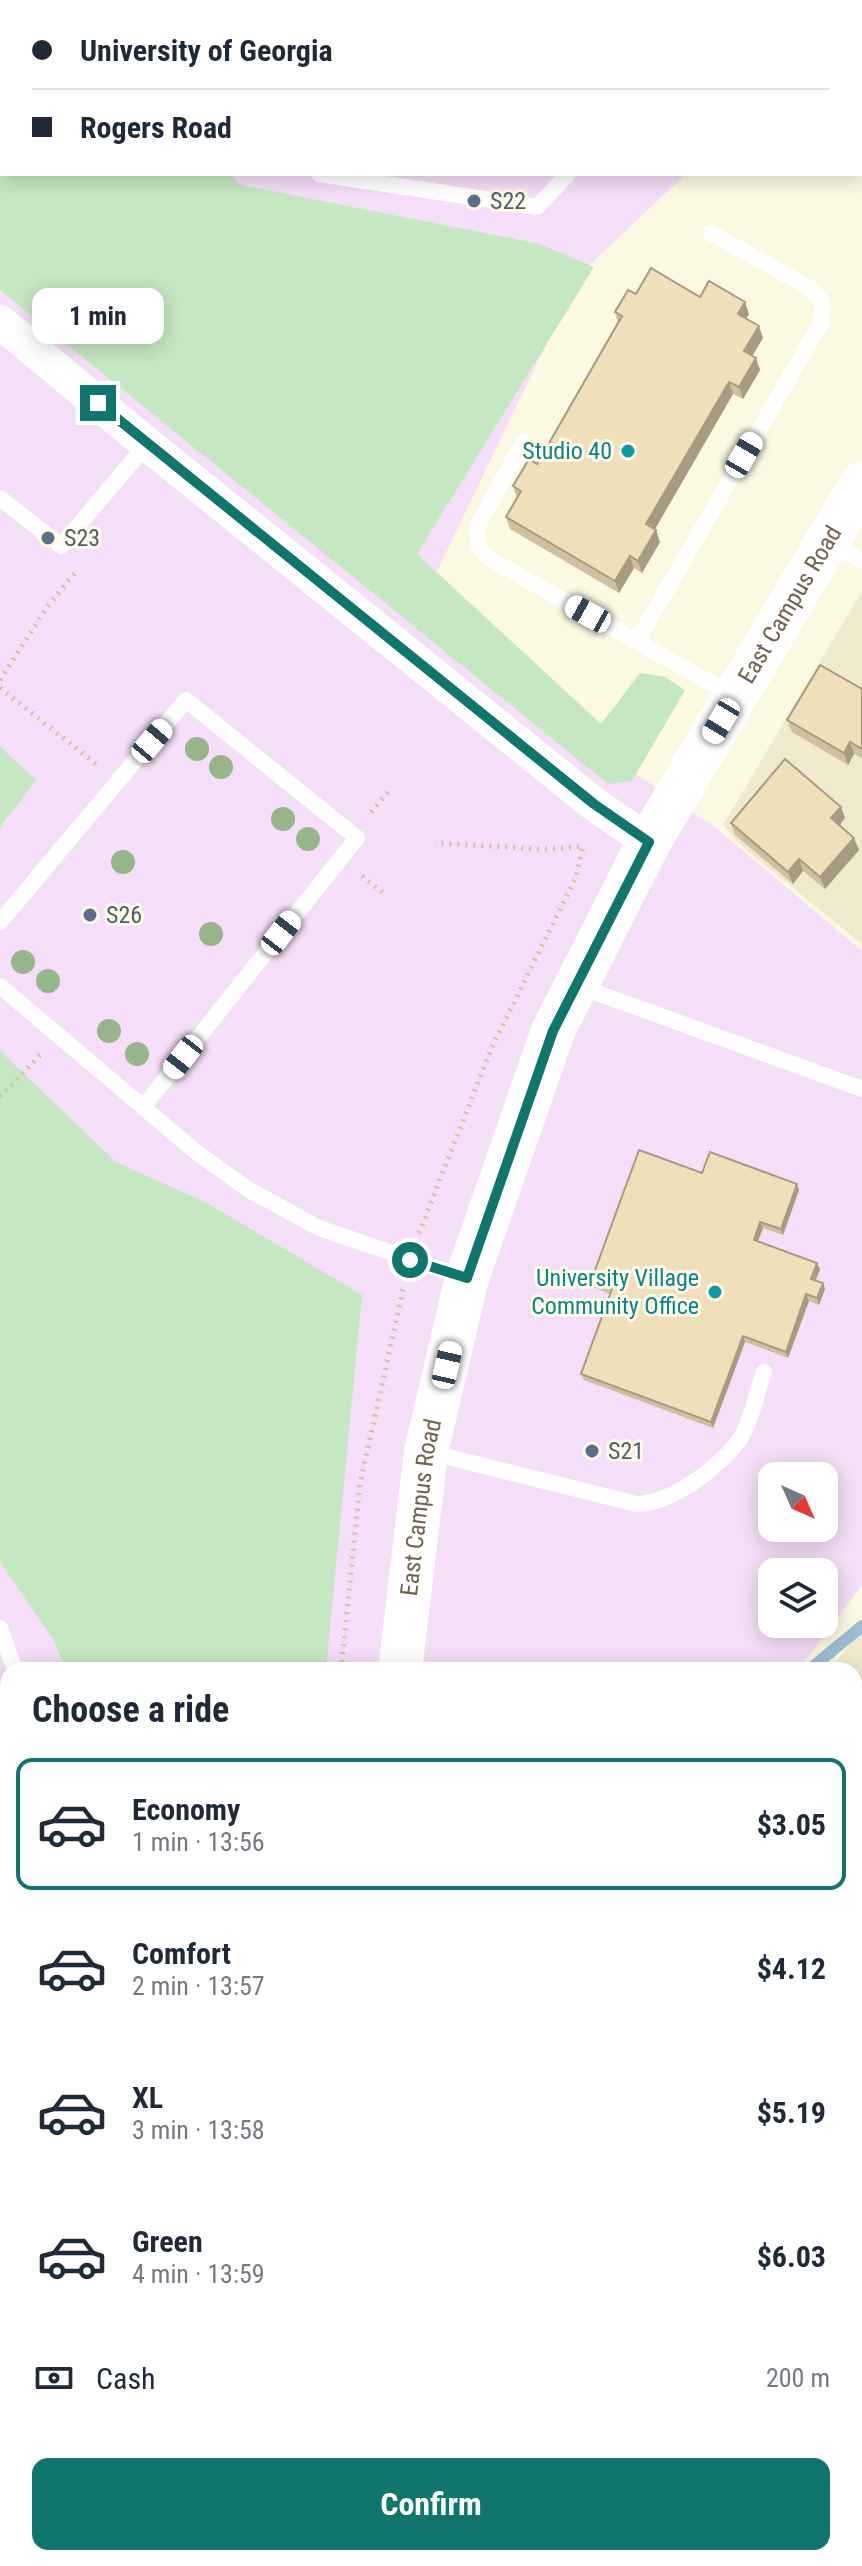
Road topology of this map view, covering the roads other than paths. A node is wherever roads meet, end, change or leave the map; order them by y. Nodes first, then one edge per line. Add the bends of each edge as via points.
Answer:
1 (332, 176) edge
2 (566, 176) edge
3 (711, 233) dead end
4 (0, 322) edge
5 (523, 442) dead end
6 (147, 444) junction
7 (862, 483) edge
8 (0, 498) edge
9 (845, 552) edge
10 (637, 641) junction
11 (736, 697) junction
12 (649, 842) junction
13 (0, 922) edge
14 (0, 986) edge
15 (576, 986) junction
16 (862, 1089) edge
17 (143, 1107) junction
18 (467, 1278) junction
19 (764, 1372) dead end
20 (426, 1452) junction
21 (0, 1628) edge
22 (12, 1662) edge
23 (401, 1662) edge

1 - 2 lane via 537,207
3 - 10 lane via 812,289 823,304 821,323
4 - 6 street
5 - 10 lane via 477,527 479,547 490,559
6 - 8 lane via 61,546
6 - 12 street via 594,804
7 - 9 main road, East Campus Road
9 - 11 main road, East Campus Road
10 - 11 lane
11 - 12 main road, East Campus Road
12 - 15 main road, East Campus Road
13 - 17 lane via 186,700 357,838
14 - 17 lane
15 - 16 lane
15 - 18 main road, East Campus Road via 553,1031
17 - 18 lane via 195,1151 285,1212
18 - 20 main road, East Campus Road
19 - 20 lane via 739,1441 693,1480 652,1502 637,1504
20 - 23 main road, East Campus Road
21 - 22 lane

